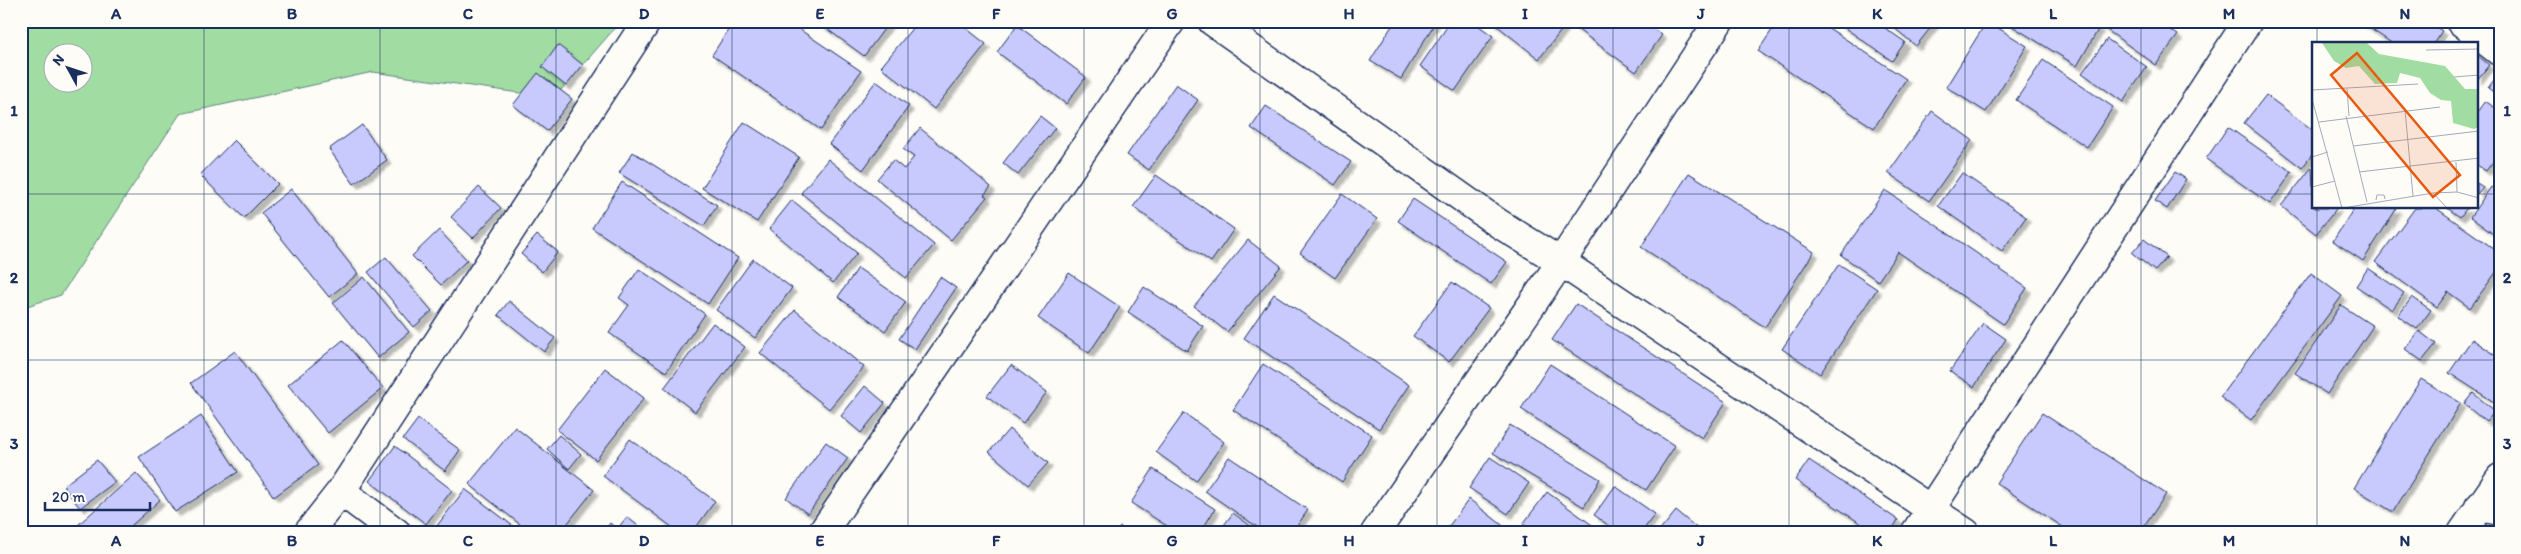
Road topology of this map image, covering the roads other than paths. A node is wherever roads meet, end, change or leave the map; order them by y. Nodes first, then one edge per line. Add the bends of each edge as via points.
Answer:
1 (648, 21) edge
2 (1171, 21) edge
3 (1212, 21) edge
4 (1719, 21) edge
5 (2248, 21) edge
6 (2460, 21) edge
7 (2500, 52) edge
8 (1561, 262) junction
9 (2500, 478) edge
10 (341, 491) junction
11 (1932, 508) junction
12 (2489, 509) edge
13 (308, 533) edge
14 (397, 533) edge
15 (822, 533) edge
16 (1375, 533) edge
17 (1915, 533) edge
18 (1966, 533) edge
19 (2462, 533) edge

1 - 10 street
2 - 15 street
3 - 8 street via 1498,224
4 - 8 street
5 - 11 street
6 - 7 street
8 - 11 street
8 - 16 street
9 - 12 street
10 - 13 street
10 - 14 street
11 - 17 street
11 - 18 street
12 - 19 street

